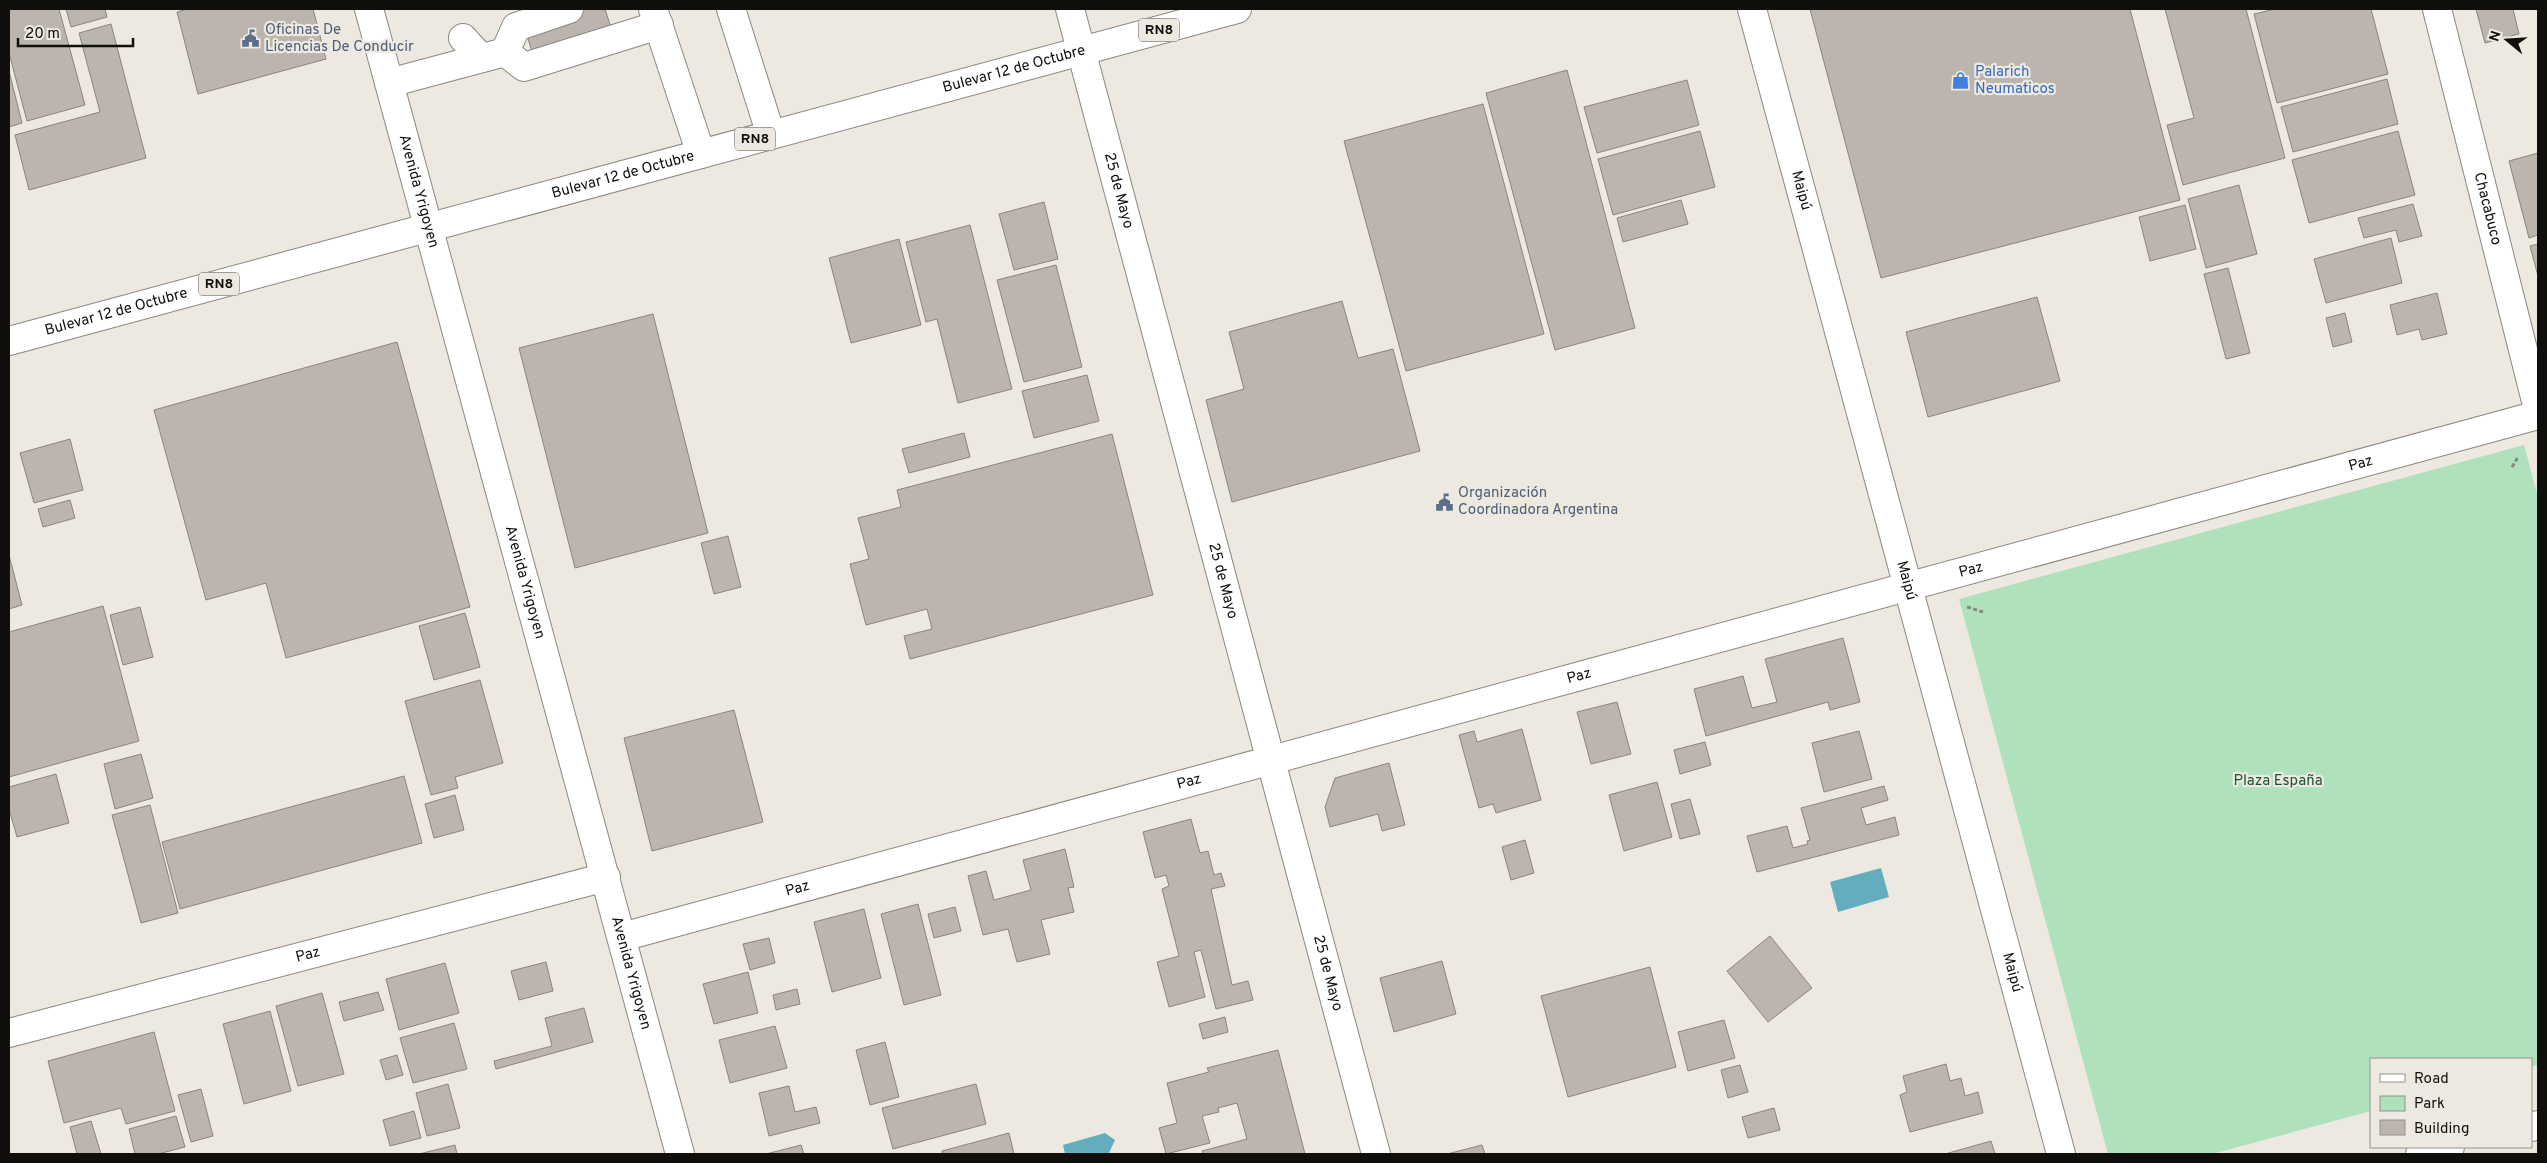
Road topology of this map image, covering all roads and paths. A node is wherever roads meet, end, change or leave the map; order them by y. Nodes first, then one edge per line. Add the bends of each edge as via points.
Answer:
1 (369, 9) edge
2 (569, 9) edge
3 (731, 9) edge
4 (1070, 9) edge
5 (1237, 9) edge
6 (1752, 9) edge
7 (2437, 9) edge
8 (656, 17) edge
9 (463, 38) dead end
10 (1081, 51) junction
11 (493, 55) junction
12 (389, 83) junction
13 (771, 135) junction
14 (701, 154) junction
15 (430, 227) junction
16 (9, 341) edge
17 (2538, 409) edge
18 (2538, 416) edge
19 (1908, 589) junction
20 (1269, 759) junction
21 (606, 877) junction
22 (622, 938) junction
23 (9, 1032) edge
24 (2446, 1148) edge
25 (680, 1154) edge
26 (1376, 1154) edge
27 (2061, 1154) edge
28 (2420, 1154) edge

1 - 12 main road, Avenida Yrigoyen
2 - 11 main road via 516,27
3 - 13 main road
4 - 10 main road, 25 de Mayo
5 - 10 main road, Bulevar 12 de Octubre / RN8
6 - 19 main road, Maipú
7 - 17 main road, Chacabuco
8 - 11 main road via 524,68
8 - 14 main road
9 - 11 main road
10 - 13 main road, Bulevar 12 de Octubre / RN8
10 - 20 main road, 25 de Mayo
11 - 12 main road
12 - 15 main road, Avenida Yrigoyen
13 - 14 main road, Bulevar 12 de Octubre / RN8
14 - 15 main road, Bulevar 12 de Octubre / RN8
15 - 16 main road, Bulevar 12 de Octubre / RN8
15 - 21 main road, Avenida Yrigoyen
18 - 19 main road, Paz
19 - 20 main road, Paz
19 - 27 main road, Maipú
20 - 22 main road, Paz
20 - 26 main road, 25 de Mayo
21 - 22 main road, Avenida Yrigoyen
21 - 23 main road, Paz
22 - 25 main road, Avenida Yrigoyen
24 - 28 main road

